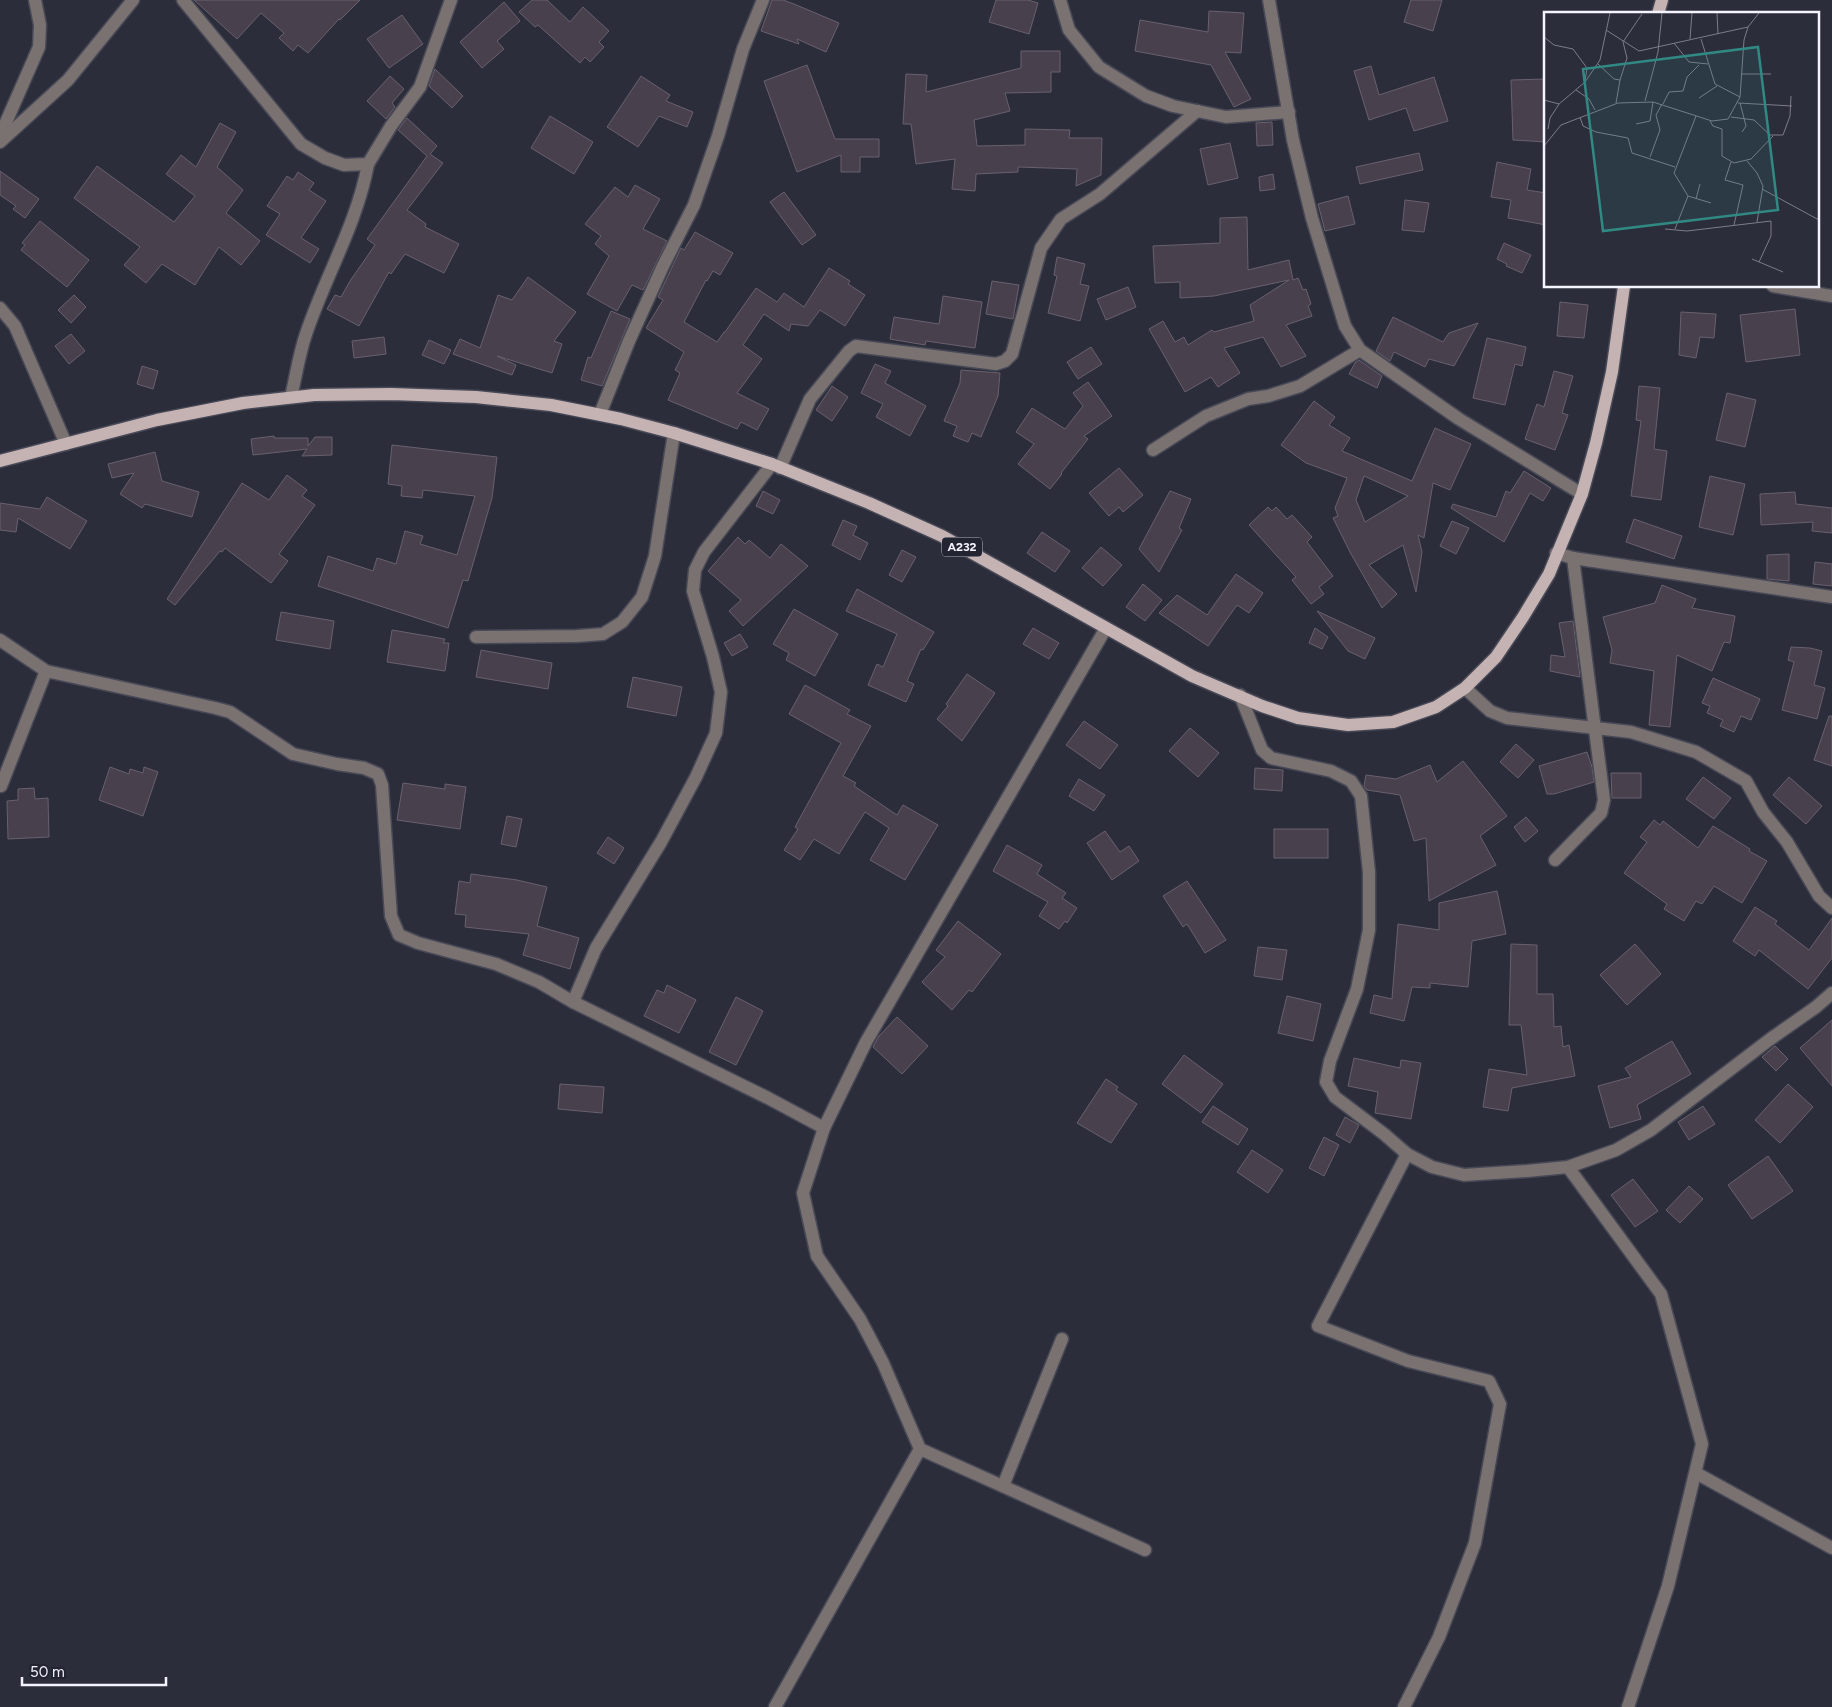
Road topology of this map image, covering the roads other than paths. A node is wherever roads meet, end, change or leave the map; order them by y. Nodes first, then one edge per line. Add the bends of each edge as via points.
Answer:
1 (35, 0) edge
2 (133, 0) edge
3 (184, 0) edge
4 (451, 0) edge
5 (763, 0) edge
6 (1060, 0) edge
7 (1269, 0) edge
8 (1197, 111) junction
9 (1289, 112) junction
10 (0, 136) edge
11 (0, 142) edge
12 (368, 164) junction
13 (1624, 288) edge
14 (1786, 288) edge
15 (1832, 296) edge
16 (0, 308) edge
17 (1360, 350) junction
18 (291, 397) junction
19 (600, 414) junction
20 (674, 433) junction
21 (66, 444) junction
22 (1154, 450) dead end
23 (0, 461) edge
24 (776, 466) junction
25 (1582, 494) junction
26 (1556, 553) junction
27 (1573, 558) junction
28 (1832, 597) edge
29 (1106, 628) junction
30 (476, 636) dead end
31 (0, 640) edge
32 (46, 671) junction
33 (1465, 688) junction
34 (1240, 695) junction
35 (1594, 728) junction
36 (1, 786) edge
37 (1555, 860) dead end
38 (1832, 908) edge
39 (1832, 994) edge
40 (573, 1002) junction
41 (824, 1128) junction
42 (1407, 1154) junction
43 (1568, 1166) junction
44 (1062, 1338) dead end
45 (920, 1449) junction
46 (1696, 1473) junction
47 (1003, 1486) junction
48 (1832, 1548) edge
49 (1145, 1550) dead end
50 (775, 1707) edge
51 (1404, 1707) edge
52 (1628, 1707) edge

1 - 10 street via 40,25 39,47
2 - 11 street via 68,80
3 - 12 street via 301,144 344,165
4 - 12 street via 420,87
5 - 19 street via 743,49 694,205 629,341
6 - 8 street via 1069,30 1099,66 1146,96
7 - 9 street
8 - 9 street via 1226,117
8 - 24 street via 1100,194 1061,219 1041,248 1012,354 1005,361 996,364 856,346 810,399
9 - 17 street via 1312,218 1345,326
12 - 18 street via 351,224 305,334
13 - 25 main road, A232 via 1612,372
14 - 15 street
16 - 21 street via 15,326
17 - 22 street via 1300,386 1248,399 1206,416
17 - 25 street via 1459,419
18 - 19 main road, A232 via 391,394 476,397
18 - 21 main road, A232 via 157,420
19 - 20 main road, A232
20 - 24 main road, A232
20 - 30 street via 655,556 642,597 622,622 603,634
21 - 23 main road, A232
24 - 29 main road, A232 via 942,536
24 - 40 street via 704,552 695,570 693,591 721,692 716,733 661,842 596,948
25 - 26 main road, A232
26 - 27 street
26 - 33 main road, A232 via 1549,574 1496,657
27 - 28 street
27 - 35 street
29 - 34 main road, A232 via 1192,676
29 - 41 street via 866,1042
31 - 32 street
32 - 36 street
32 - 40 street via 230,712 293,754 364,768 378,774 382,785 391,916 399,935 496,964 539,982
33 - 34 main road, A232 via 1436,707 1393,722 1348,724 1298,718
33 - 35 street via 1490,711 1507,718
34 - 42 street via 1262,750 1271,758 1331,771 1351,781 1361,796 1370,872 1369,930 1357,989 1330,1061 1326,1082 1334,1097
35 - 37 street via 1604,800 1602,813
35 - 38 street via 1632,732 1696,752 1746,781 1818,896
39 - 43 street via 1651,1130 1616,1150
40 - 41 street
41 - 45 street via 803,1193 817,1256 860,1319
42 - 43 street via 1432,1167 1464,1175
42 - 51 street via 1318,1326 1408,1361 1489,1381 1500,1404 1475,1543 1439,1636
43 - 46 street via 1661,1294 1702,1444
44 - 47 street
45 - 47 street
45 - 50 street
46 - 48 street
46 - 52 street via 1668,1586
47 - 49 street

